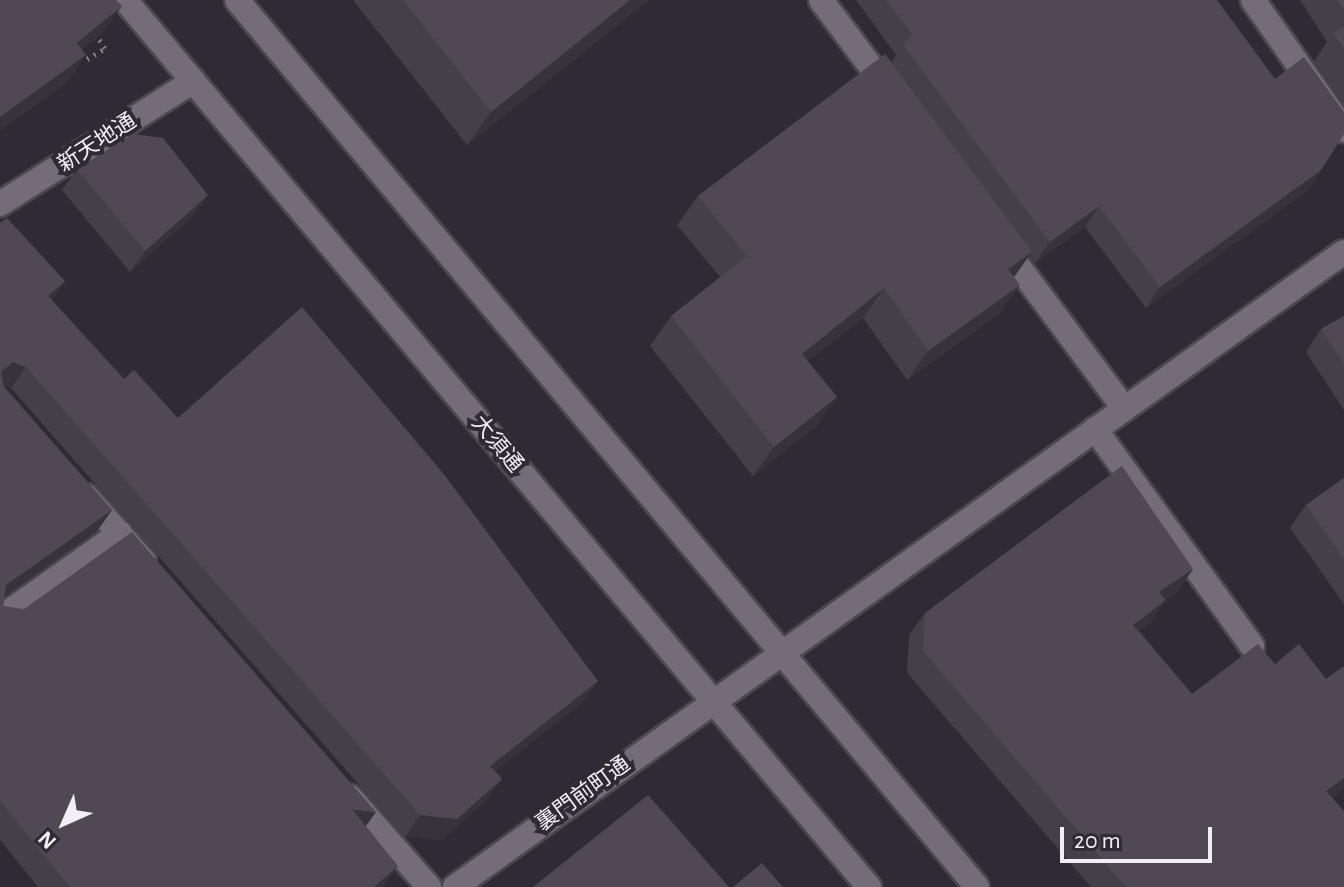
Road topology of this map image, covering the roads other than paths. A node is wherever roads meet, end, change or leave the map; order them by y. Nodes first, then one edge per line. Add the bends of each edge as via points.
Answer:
1 (125, 0) edge
2 (237, 0) edge
3 (821, 0) edge
4 (1253, 0) edge
5 (193, 81) junction
6 (908, 117) edge
7 (1344, 130) edge
8 (0, 204) edge
9 (983, 218) edge
10 (1344, 252) edge
11 (1124, 408) junction
12 (1095, 429) junction
13 (70, 477) edge
14 (120, 533) junction
15 (161, 580) edge
16 (0, 618) edge
17 (1252, 646) edge
18 (781, 652) junction
19 (712, 700) junction
20 (336, 781) edge
21 (429, 887) edge
22 (455, 887) edge
23 (869, 887) edge
24 (977, 887) edge

1 - 5 street, 大須通
2 - 18 street
3 - 6 street
4 - 7 street
5 - 8 street, 新天地通
5 - 19 street, 大須通
9 - 11 street
10 - 11 street, 裏門前町通
11 - 12 street, 裏門前町通
12 - 17 street
12 - 18 street, 裏門前町通
13 - 14 street
14 - 15 street
14 - 16 street
18 - 19 street, 裏門前町通
18 - 24 street
19 - 22 street, 裏門前町通
19 - 23 street, 大須通
20 - 21 street

